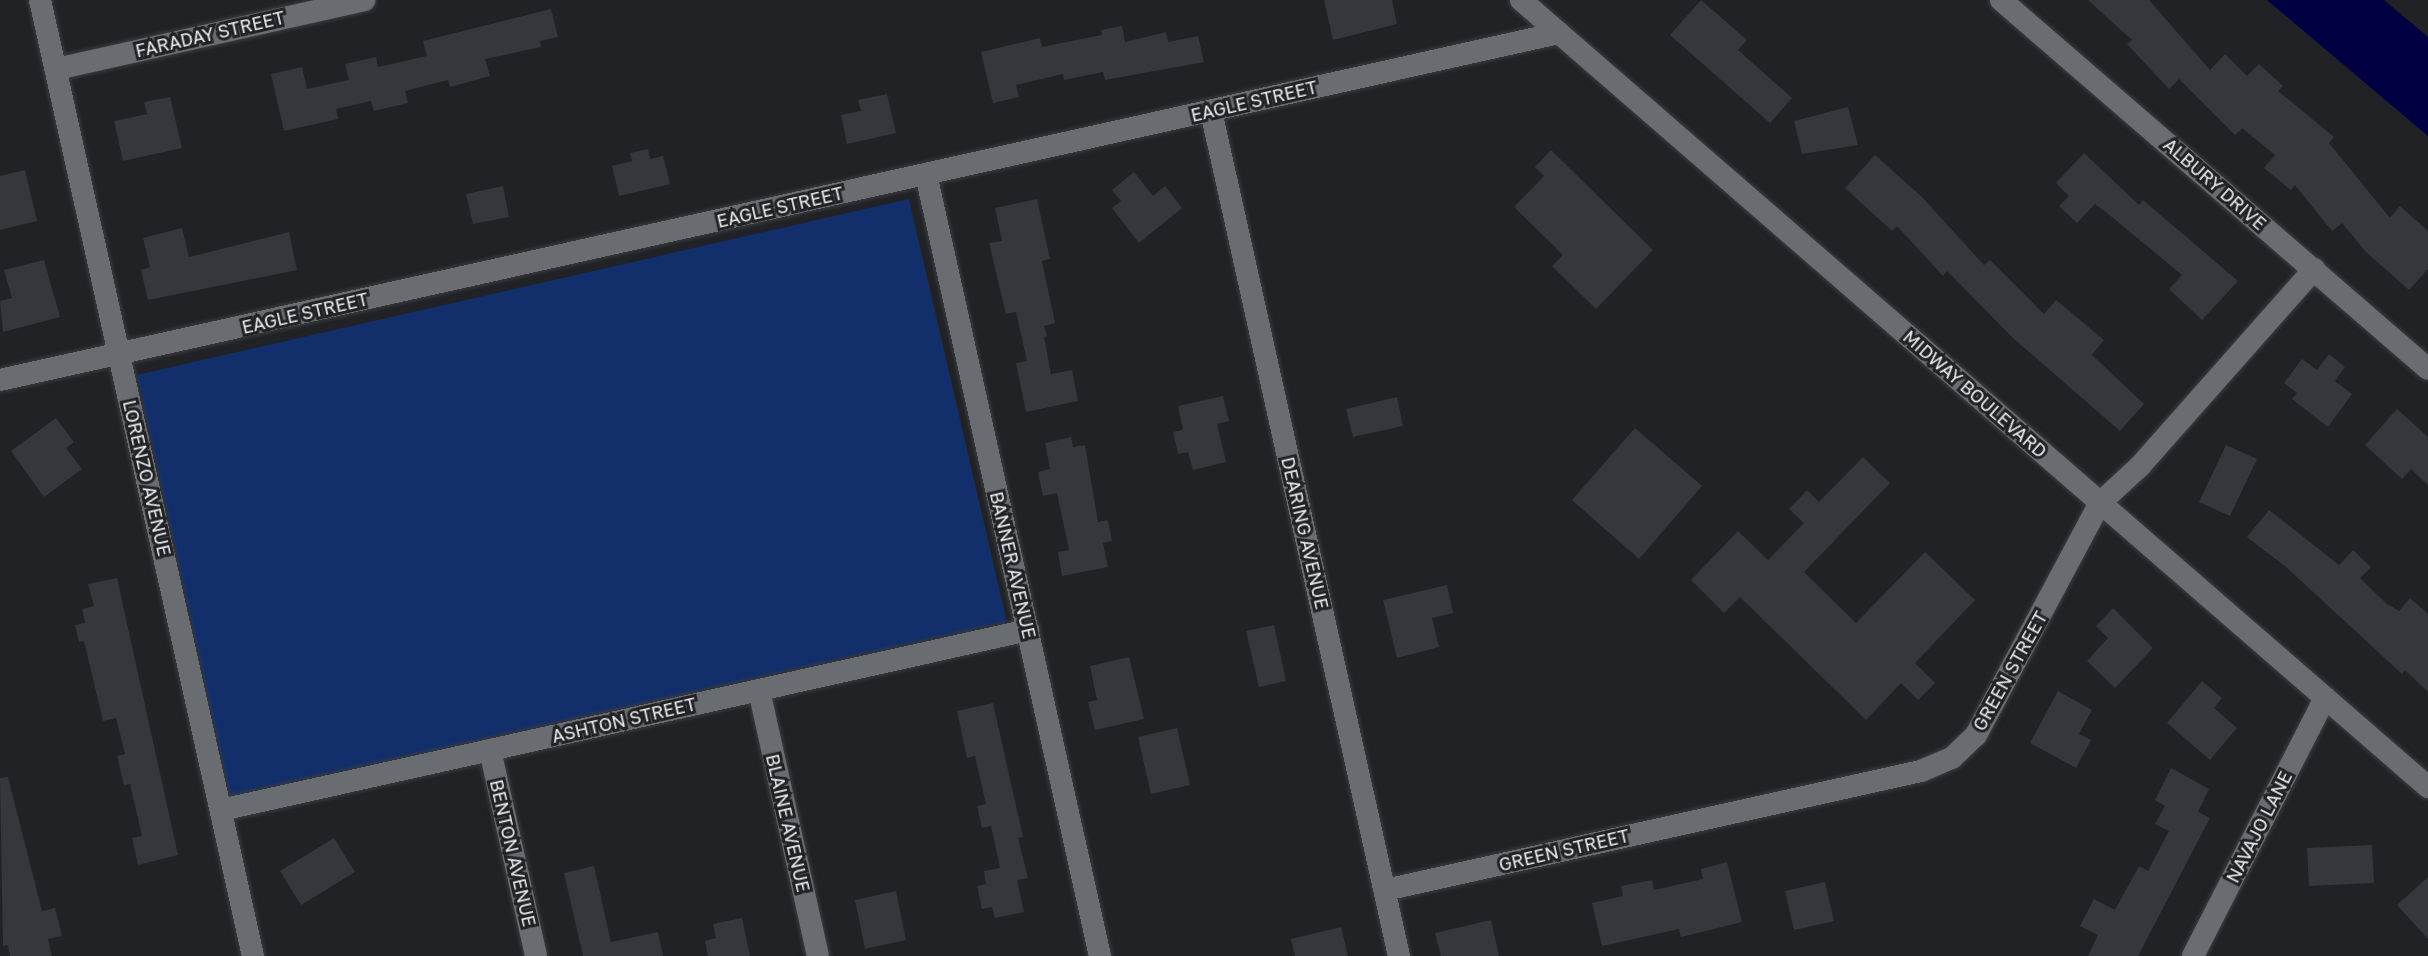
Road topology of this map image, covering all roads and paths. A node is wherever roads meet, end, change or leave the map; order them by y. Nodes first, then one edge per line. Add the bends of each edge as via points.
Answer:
1 (40, 0) edge
2 (364, 0) edge
3 (1521, 0) edge
4 (2001, 0) edge
5 (1559, 33) junction
6 (56, 69) junction
7 (1211, 111) junction
8 (926, 174) junction
9 (2314, 269) junction
10 (119, 354) junction
11 (2428, 369) edge
12 (0, 380) edge
13 (2100, 503) junction
14 (1028, 630) junction
15 (759, 690) junction
16 (2325, 698) junction
17 (490, 750) junction
18 (2428, 787) edge
19 (221, 810) junction
20 (1385, 890) junction
21 (254, 956) edge
22 (536, 956) edge
23 (818, 956) edge
24 (1100, 956) edge
25 (1399, 956) edge
26 (2193, 956) edge

1 - 6 street, LORENZO AVENUE
2 - 6 street, FARADAY STREET
3 - 5 street, MIDWAY BOULEVARD
4 - 9 street, ALBURY DRIVE
5 - 7 street, EAGLE STREET
5 - 13 street, MIDWAY BOULEVARD
6 - 10 street, LORENZO AVENUE
7 - 8 street, EAGLE STREET
7 - 20 street, DEARING AVENUE
8 - 10 street, EAGLE STREET
8 - 14 street, BANNER AVENUE
9 - 11 street, ALBURY DRIVE
9 - 13 street, GREEN STREET via 2140,466
10 - 12 street, EAGLE STREET
10 - 19 street, LORENZO AVENUE
13 - 16 street, MIDWAY BOULEVARD
13 - 20 street, GREEN STREET via 1976,735 1952,758 1920,771
14 - 15 street, ASHTON STREET
14 - 24 street, BANNER AVENUE
15 - 17 street, ASHTON STREET
15 - 23 street, BLAINE AVENUE
16 - 18 street, MIDWAY BOULEVARD
16 - 26 street, NAVAJO LANE
17 - 19 street, ASHTON STREET
17 - 22 street, BENTON AVENUE
19 - 21 street, LORENZO AVENUE
20 - 25 street, DEARING AVENUE

